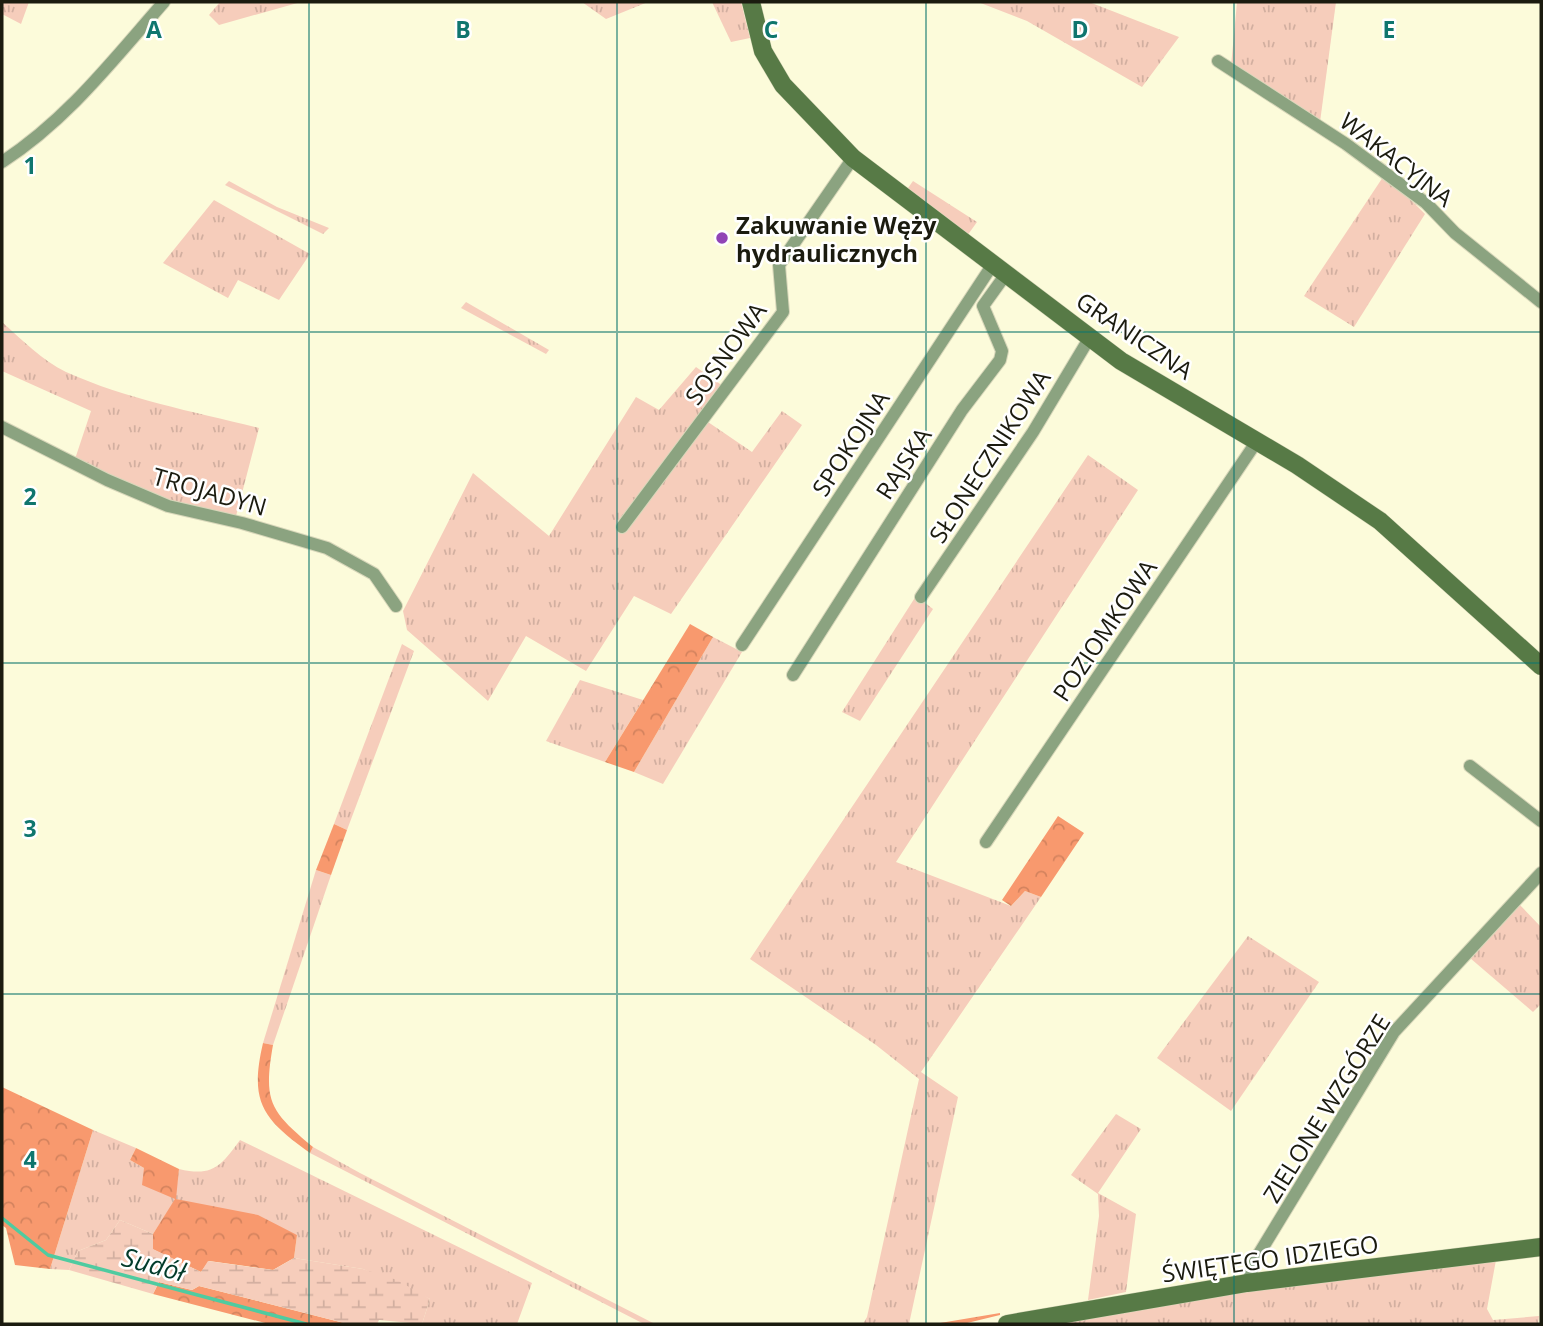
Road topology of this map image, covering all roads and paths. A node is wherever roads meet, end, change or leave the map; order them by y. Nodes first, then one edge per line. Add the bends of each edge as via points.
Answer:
1 (164, 2) edge
2 (751, 2) edge
3 (1218, 61) dead end
4 (853, 158) junction
5 (2, 162) edge
6 (999, 269) junction
7 (1541, 302) edge
8 (1090, 337) junction
9 (2, 427) edge
10 (1257, 441) junction
11 (622, 527) dead end
12 (921, 597) dead end
13 (396, 606) dead end
14 (742, 645) dead end
15 (1541, 666) edge
16 (793, 675) dead end
17 (1470, 766) dead end
18 (1541, 821) edge
19 (986, 842) dead end
20 (1541, 873) edge
21 (1541, 1247) edge
22 (1247, 1283) junction
23 (1007, 1324) edge

1 - 5 street via 78,101 34,141
2 - 4 street, GRANICZNA via 763,51 783,85
3 - 7 street, WAKACYJNA via 1346,144 1426,203 1455,233
4 - 6 street, GRANICZNA
4 - 11 street, SOSNOWA via 779,265 783,312
6 - 8 street, GRANICZNA
6 - 14 street, SPOKOJNA
6 - 16 street, RAJSKA via 983,306 1002,351 1000,360 962,410
8 - 10 street, GRANICZNA via 1131,367
8 - 12 street, SŁONECZNIKOWA via 1033,432
9 - 13 street, TROJADYN via 168,506 327,548 374,574
10 - 15 street, GRANICZNA via 1389,528
10 - 19 street, POZIOMKOWA
17 - 18 street
20 - 22 street, ZIELONE WZGÓRZE via 1394,1032 1257,1257
21 - 22 street, ŚWIĘTEGO IDZIEGO
22 - 23 street, ŚWIĘTEGO IDZIEGO

